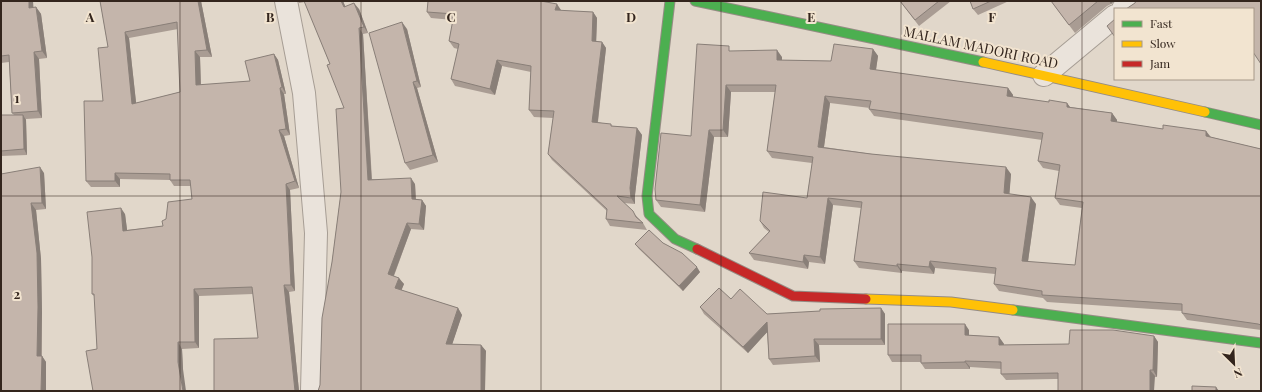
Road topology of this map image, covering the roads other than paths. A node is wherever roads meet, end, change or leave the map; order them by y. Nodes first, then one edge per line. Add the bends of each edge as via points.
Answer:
1 (286, 1) edge
2 (670, 1) edge
3 (695, 1) edge
4 (1133, 1) edge
5 (1124, 8) edge
6 (1114, 17) edge
7 (1044, 74) junction
8 (1261, 125) edge
9 (1261, 343) edge
10 (312, 391) edge

1 - 10 street via 304,92 316,233
2 - 9 street via 647,196 649,214 675,239 794,296 951,302
3 - 7 street, MALLAM MADORI ROAD
4 - 5 street
6 - 7 street
7 - 8 street, MALLAM MADORI ROAD

